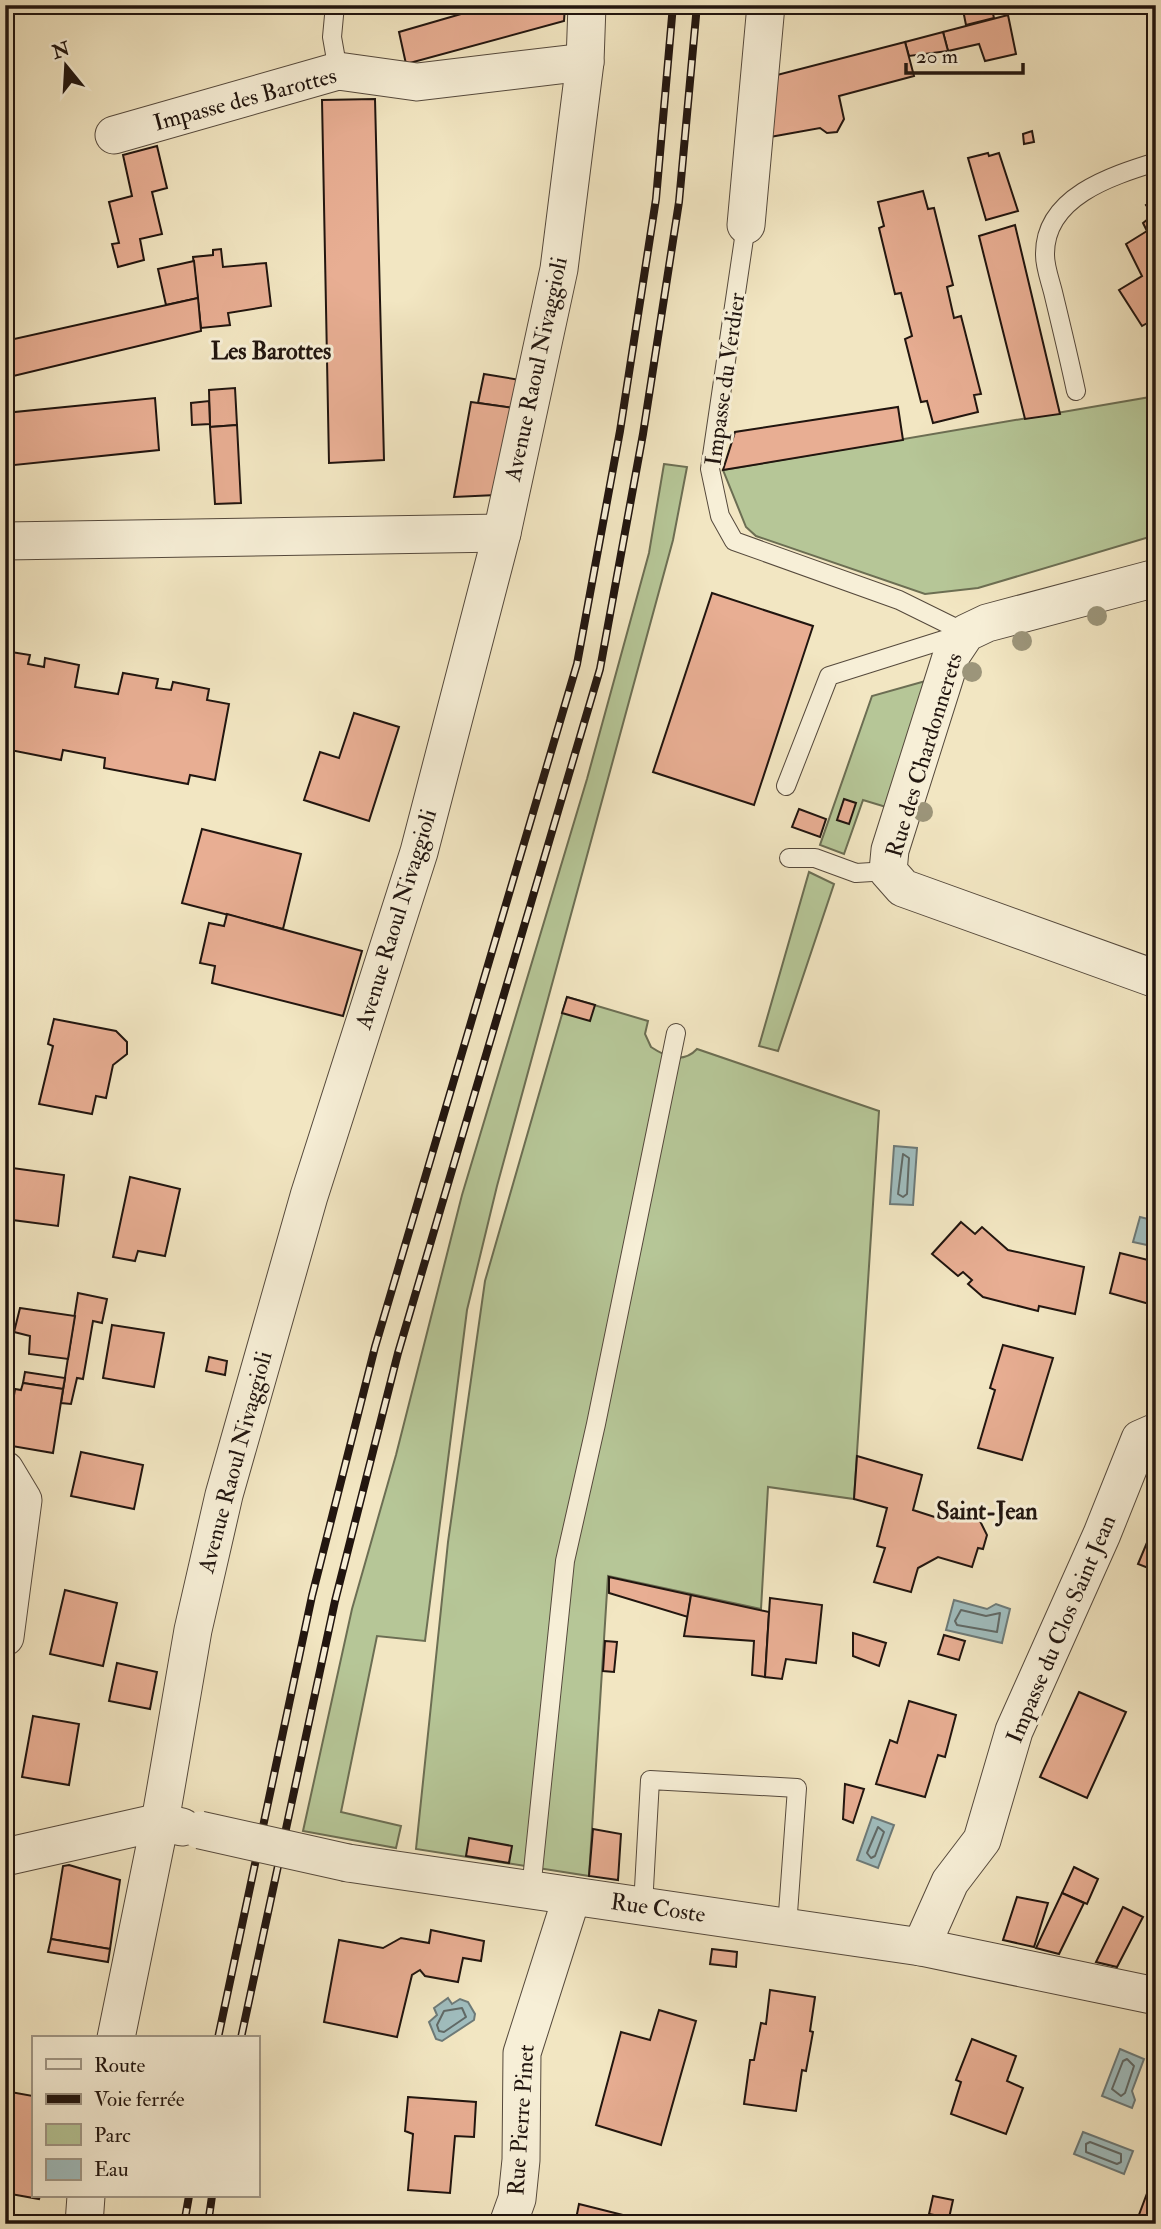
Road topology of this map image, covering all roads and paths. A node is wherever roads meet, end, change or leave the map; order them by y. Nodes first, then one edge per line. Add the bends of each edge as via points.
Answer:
1 (335, 5) edge
2 (587, 5) edge
3 (766, 5) edge
4 (584, 62) junction
5 (338, 71) junction
6 (114, 135) dead end
7 (1156, 162) edge
8 (747, 225) joint
9 (1076, 391) dead end
10 (502, 533) junction
11 (5, 541) edge
12 (1156, 578) edge
13 (966, 633) junction
14 (786, 786) dead end
15 (789, 858) dead end
16 (895, 879) junction
17 (1156, 979) edge
18 (676, 1033) dead end
19 (1156, 1432) edge
20 (5, 1470) edge
21 (5, 1637) edge
22 (160, 1822) junction
23 (5, 1857) edge
24 (531, 1890) junction
25 (572, 1896) junction
26 (643, 1906) junction
27 (787, 1927) junction
28 (921, 1947) junction
29 (1156, 1996) edge
30 (116, 2036) edge
31 (86, 2198) edge
32 (84, 2224) edge
33 (509, 2224) edge

1 - 5 lane via 332,37
2 - 4 street, Avenue Raoul Nivaggioli
3 - 8 street, Impasse du Verdier
4 - 5 street, Impasse des Barottes via 417,82
4 - 10 street, Avenue Raoul Nivaggioli via 559,269
5 - 6 street, Impasse des Barottes
7 - 9 lane via 1084,190 1061,211 1050,230 1045,255
8 - 13 lane, Impasse du Verdier via 710,469 720,516 734,541 899,600
10 - 11 street
10 - 22 street, Avenue Raoul Nivaggioli via 419,852 309,1196 224,1495 193,1630
12 - 13 street, Rue des Chardonnerets via 987,623
13 - 14 lane via 828,676
13 - 16 street, Rue des Chardonnerets via 952,654 890,850
15 - 16 lane via 815,858 856,873
16 - 17 street, Rue des Chardonnerets
18 - 24 lane via 565,1561
19 - 28 street, Impasse du Clos Saint Jean via 1140,1439 1014,1731 988,1827 950,1882
20 - 21 street via 23,1500
22 - 23 street
22 - 24 street, Rue Coste, bridge via 348,1863
22 - 30 street, Avenue Raoul Nivaggioli
24 - 25 street, Rue Coste
25 - 26 street, Rue Coste
25 - 33 street, Rue Pierre Pinet via 522,2053 522,2160
26 - 27 street, Rue Coste
26 - 27 lane via 650,1780 797,1788
27 - 28 street, Rue Coste
28 - 29 street, Rue Coste
31 - 32 street

